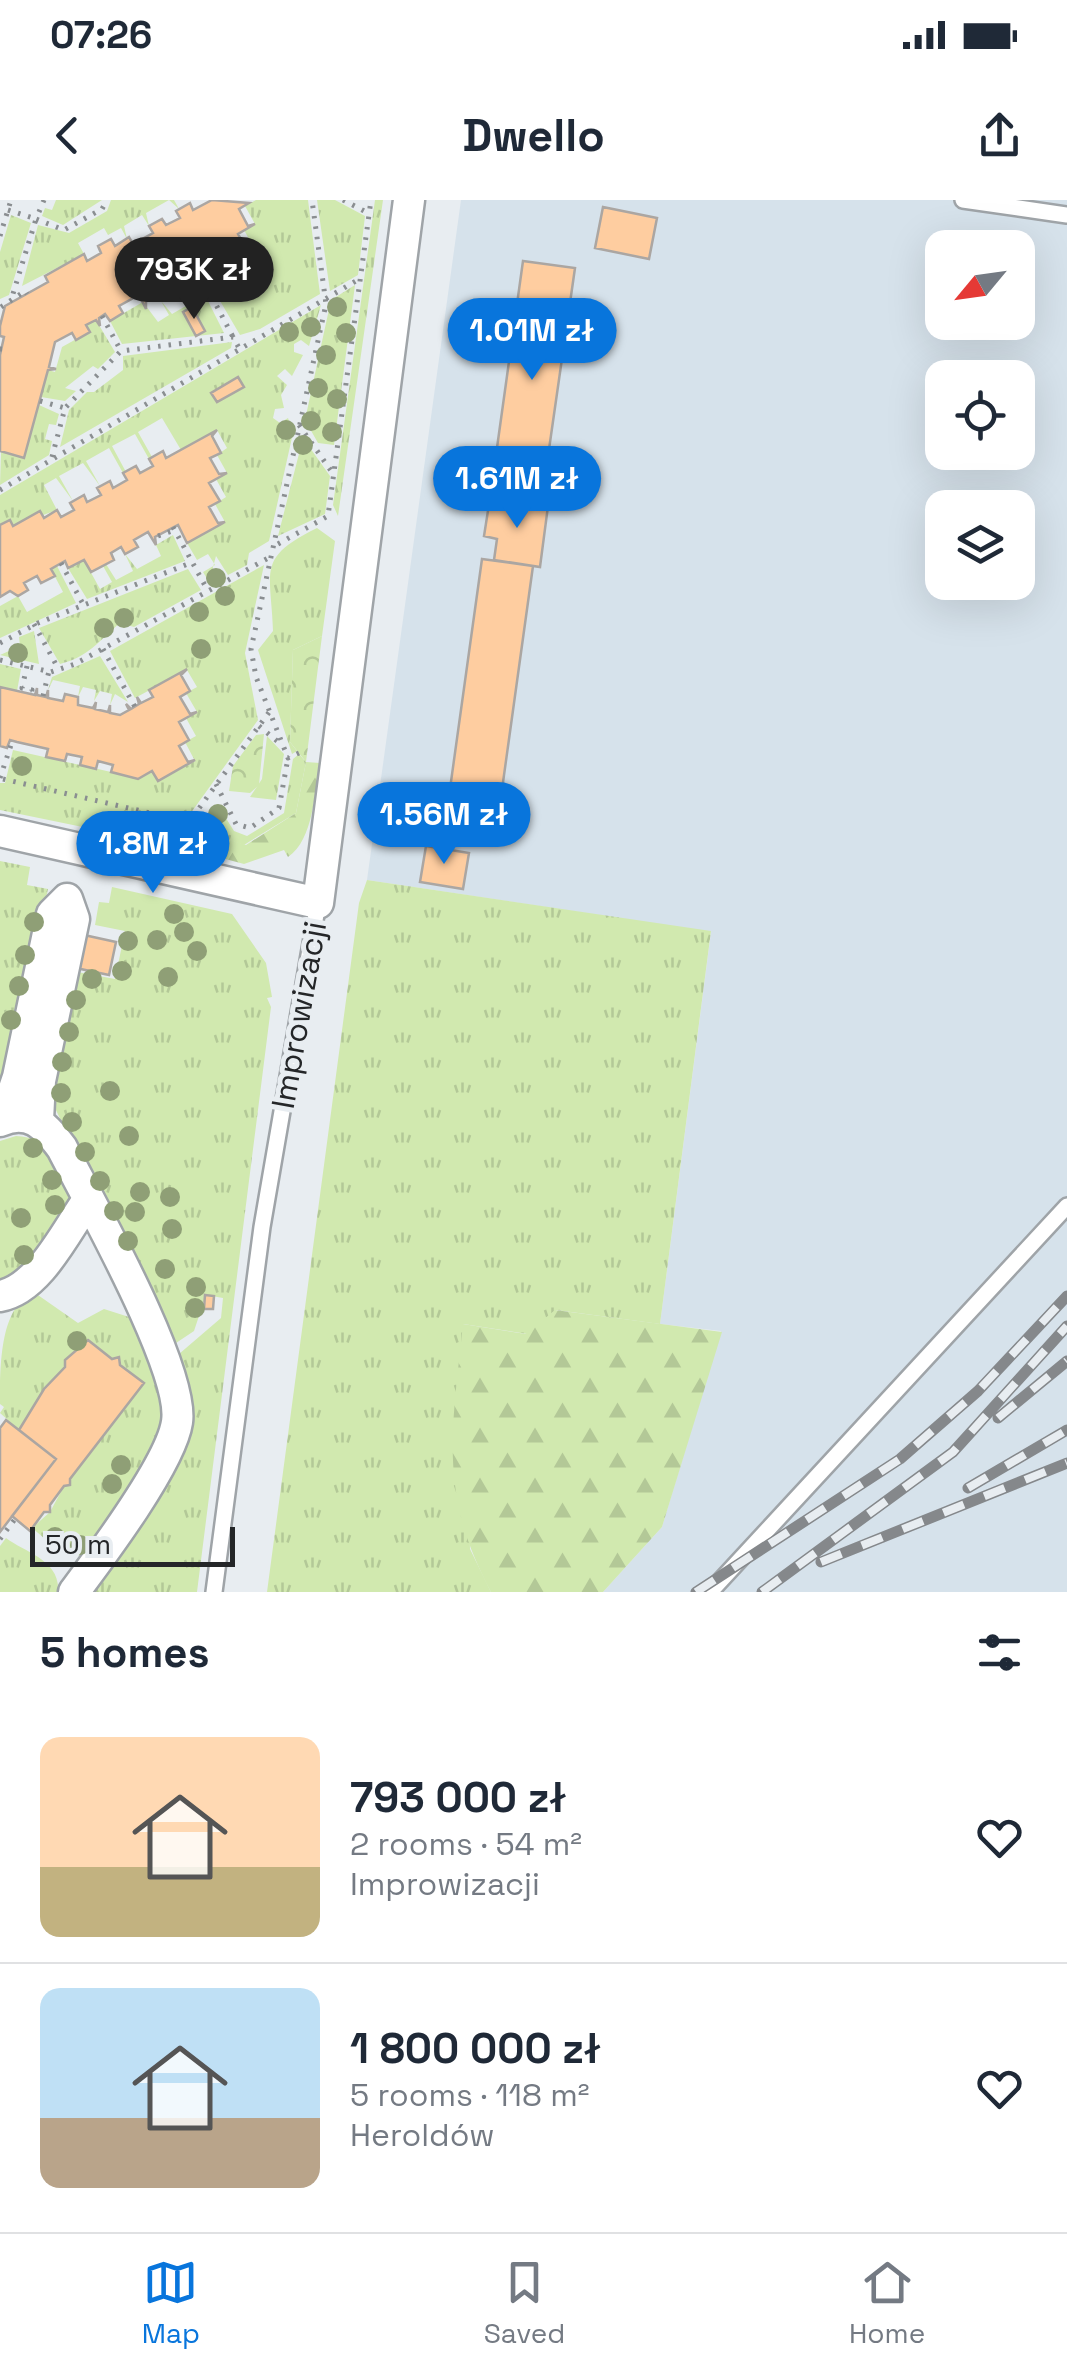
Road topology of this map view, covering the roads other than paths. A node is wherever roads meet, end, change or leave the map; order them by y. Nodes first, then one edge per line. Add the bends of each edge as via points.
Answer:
1 (410, 200) edge
2 (963, 200) edge
3 (1067, 214) edge
4 (0, 830) edge
5 (318, 903) junction
6 (2, 1120) edge
7 (38, 1120) junction
8 (88, 1200) junction
9 (1067, 1206) edge
10 (0, 1296) edge
11 (74, 1592) edge
12 (214, 1592) edge
13 (710, 1592) edge

1 - 5 street, Improwizacji
2 - 3 lane
4 - 5 street
5 - 12 lane, Improwizacji via 262,1227
6 - 7 street
6 - 7 street via 29,1079
7 - 8 street via 62,1148
8 - 10 street via 34,1275
8 - 11 street via 164,1356 178,1412 173,1438
9 - 13 lane

